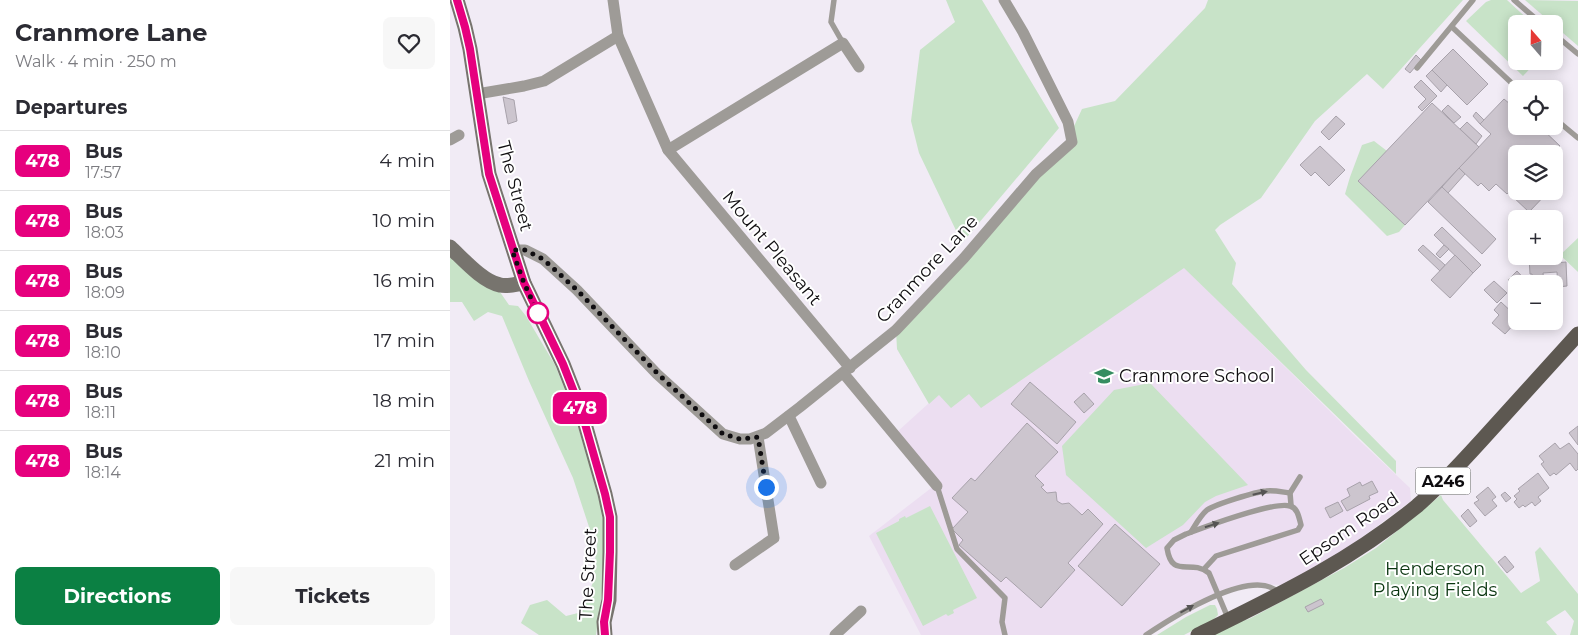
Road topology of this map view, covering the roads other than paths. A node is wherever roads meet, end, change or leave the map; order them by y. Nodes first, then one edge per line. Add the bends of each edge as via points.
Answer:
1 (613, 0) edge
2 (834, 0) edge
3 (1004, 0) edge
4 (1473, 0) edge
5 (1514, 0) edge
6 (455, 4) edge
7 (1532, 15) edge
8 (1452, 26) junction
9 (618, 36) junction
10 (1563, 42) edge
11 (843, 43) junction
12 (1578, 54) edge
13 (859, 67) dead end
14 (1416, 68) dead end
15 (1509, 80) edge
16 (477, 94) junction
17 (1563, 126) edge
18 (1578, 138) edge
19 (668, 150) junction
20 (450, 247) edge
21 (512, 250) junction
22 (524, 283) junction
23 (1578, 334) edge
24 (847, 371) junction
25 (789, 416) junction
26 (758, 437) junction
27 (1300, 477) dead end
28 (821, 483) dead end
29 (936, 486) joint
30 (1290, 493) junction
31 (1290, 506) junction
32 (1191, 532) junction
33 (735, 565) dead end
34 (1204, 569) junction
35 (1218, 595) junction
36 (1281, 595) junction
37 (861, 611) dead end
38 (1228, 620) junction
39 (605, 635) edge
40 (835, 635) edge
41 (1005, 635) edge
42 (1146, 635) edge
43 (1198, 635) edge

1 - 9 street, Mount Pleasant
2 - 11 lane via 832,22
3 - 24 street, Cranmore Lane via 1068,122 1072,142 1036,174 964,258 896,330
4 - 8 lane
5 - 7 lane
6 - 16 street, The Street via 465,27
8 - 14 lane
8 - 15 lane
9 - 16 street via 544,81
9 - 19 street, Mount Pleasant
10 - 12 lane
11 - 13 street
11 - 19 street
16 - 21 street, The Street via 489,174
17 - 18 lane
19 - 24 street, Mount Pleasant
20 - 22 street via 492,282 508,286
21 - 22 street, The Street
21 - 26 street via 525,250 543,259 723,434 740,439
22 - 39 street, The Street via 581,410 605,494 610,517 610,552
23 - 36 main road, Epsom Road / A246 via 1461,463 1418,504 1352,554
24 - 25 street, Cranmore Lane
24 - 29 street, Mount Pleasant
25 - 26 street, Cranmore Lane
25 - 28 street
26 - 33 street via 774,538
27 - 30 lane
29 - 41 lane via 956,549 1005,598 1002,622
30 - 31 lane
32 -> 30 lane via 1208,509 1223,503 1264,491
32 -> 31 lane via 1270,506
31 - 34 lane via 1296,509 1299,517 1301,525 1298,530 1216,556
32 - 34 lane via 1174,540 1167,548 1171,563 1177,567
34 - 35 lane via 1209,573
35 - 36 lane via 1260,584 1276,589
35 - 38 lane
42 -> 35 lane via 1192,606
36 - 38 main road, Epsom Road / A246
37 - 40 street
38 - 43 main road, Epsom Road / A246

